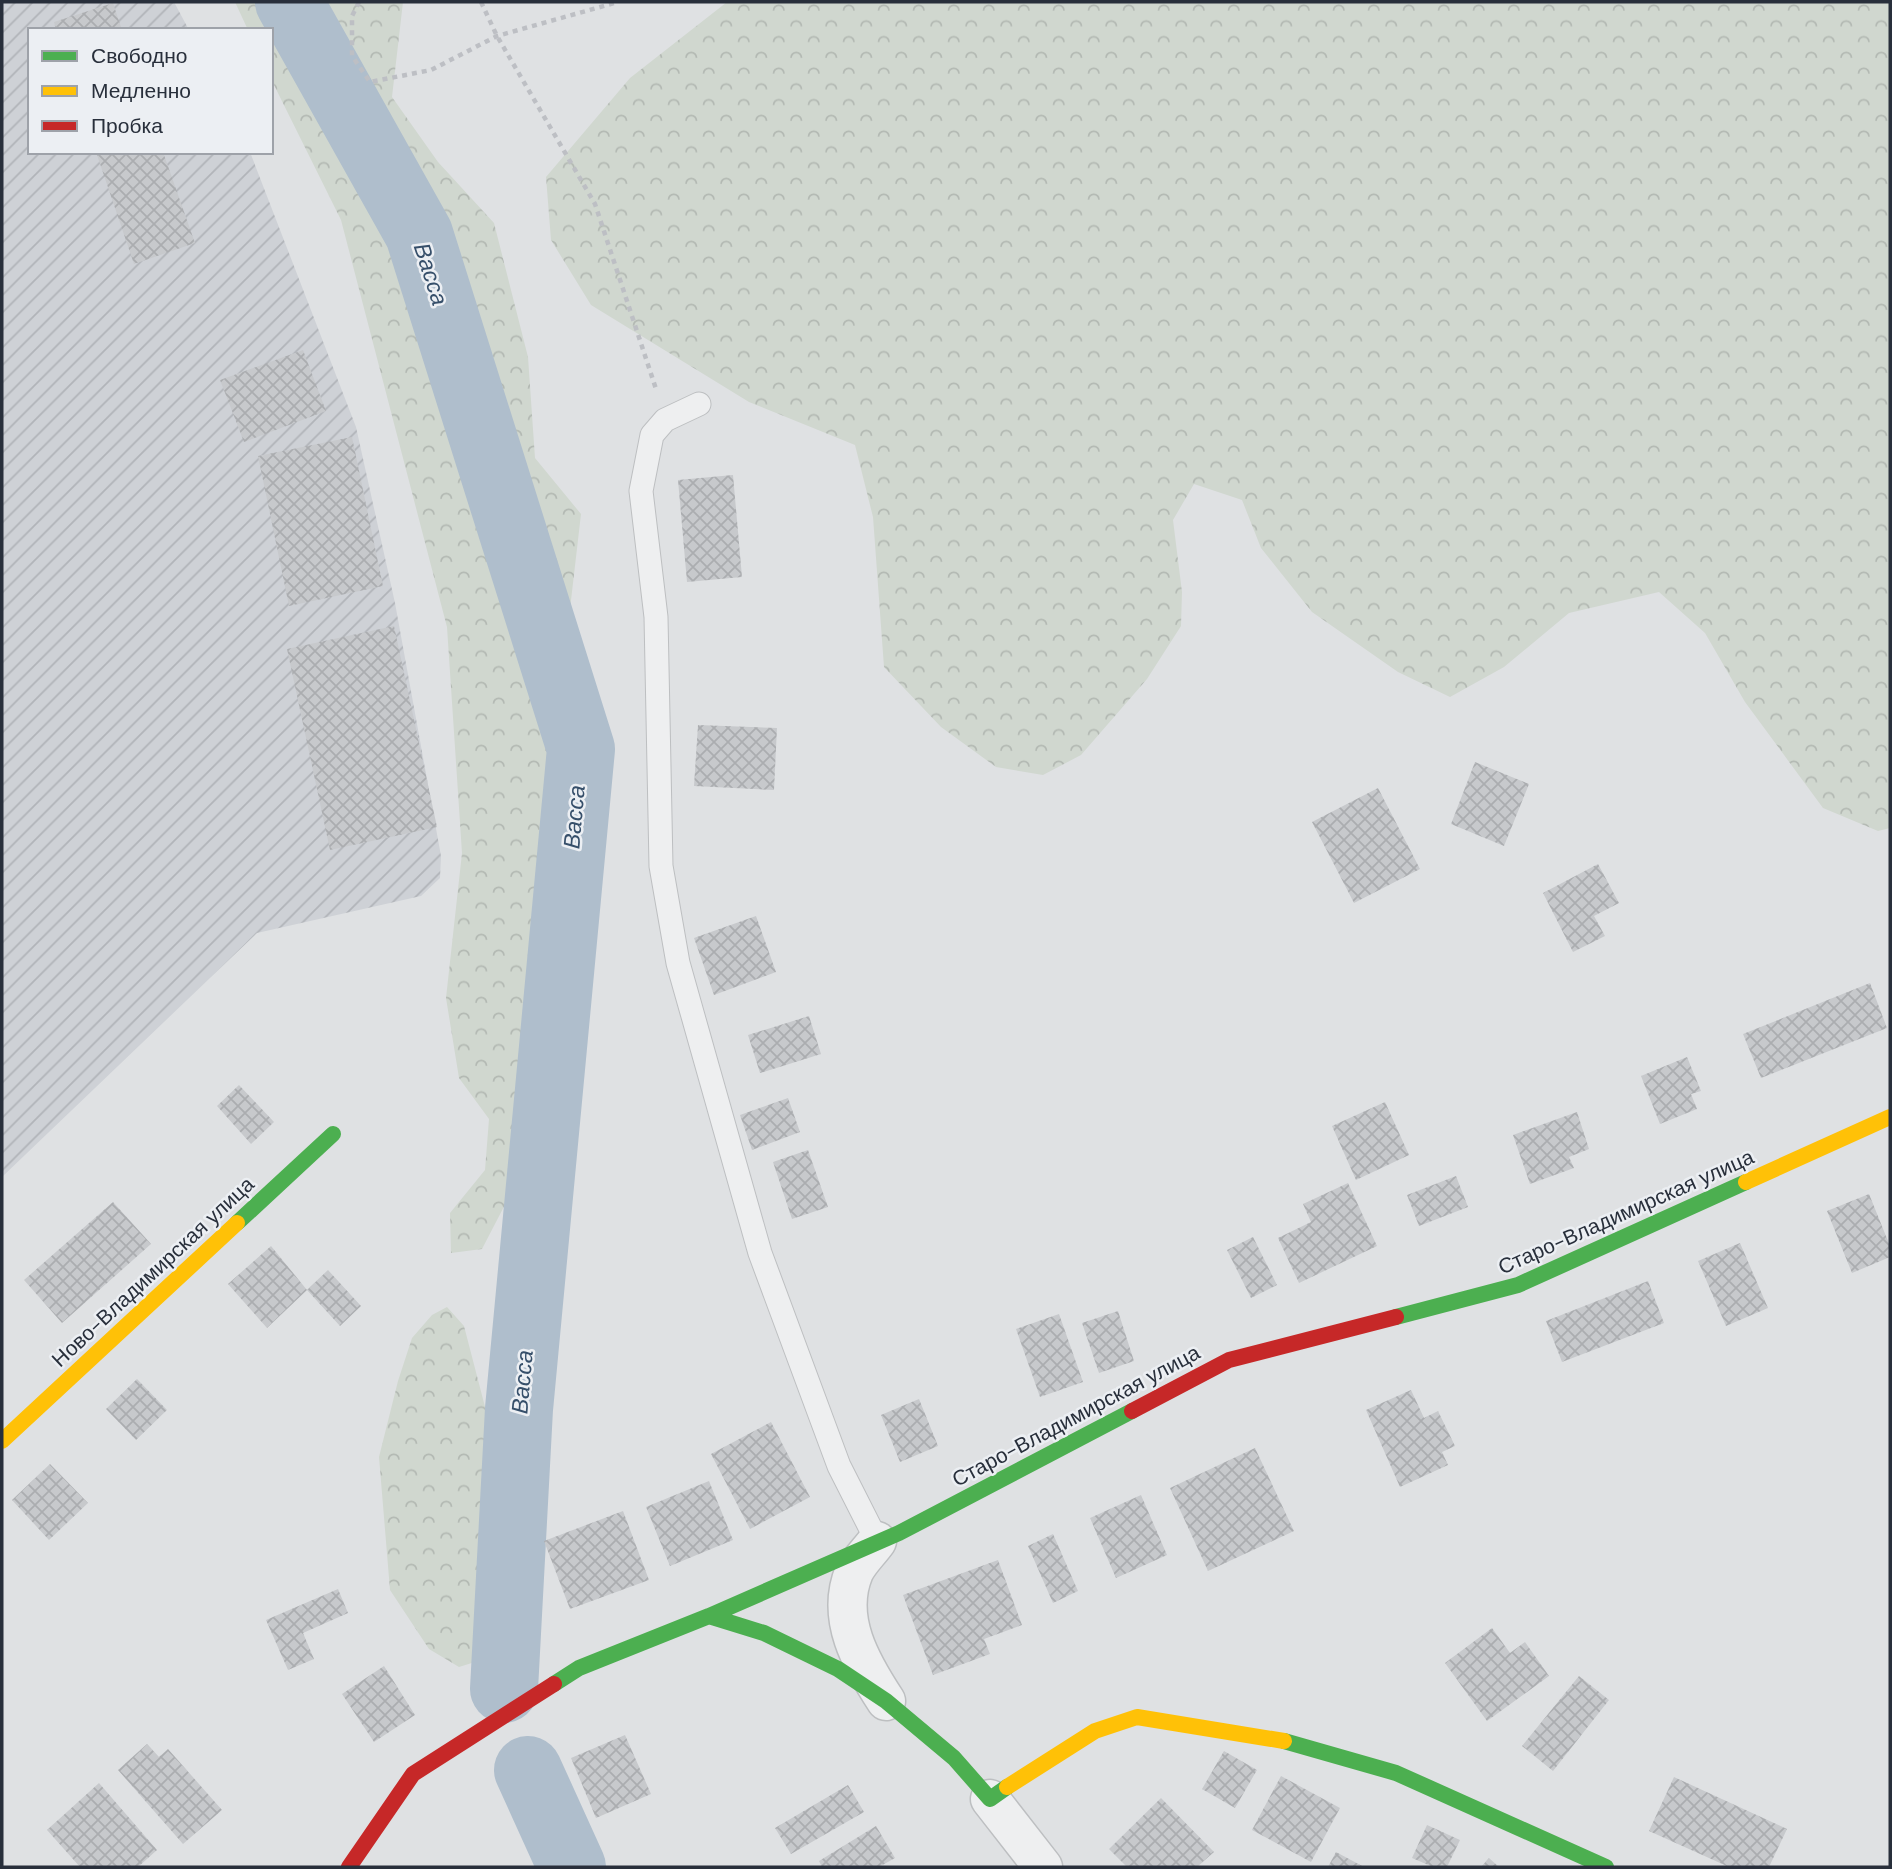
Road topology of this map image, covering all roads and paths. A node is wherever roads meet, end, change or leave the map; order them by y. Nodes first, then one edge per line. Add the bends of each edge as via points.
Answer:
1 (359, 2) edge
2 (481, 2) edge
3 (618, 2) edge
4 (498, 36) junction
5 (699, 404) dead end
6 (665, 420) junction
7 (1890, 1117) edge
8 (333, 1134) dead end
9 (2, 1441) edge
10 (877, 1541) junction
11 (709, 1616) junction
12 (886, 1701) junction
13 (990, 1799) junction
14 (349, 1867) edge
15 (1043, 1867) edge
16 (1606, 1867) edge

1 - 4 path via 352,16 352,56 370,82 431,70
2 - 4 path
3 - 4 path
4 - 6 path via 596,204
5 - 6 lane
6 - 10 lane via 652,435 641,491 656,617 661,866 678,963 760,1253 839,1466
7 - 10 street, Старо-Владимирская улица via 1518,1285 1229,1360
8 - 9 street, Ново-Владимирская улица
10 - 11 street, Старо-Владимирская улица
10 - 12 street via 855,1571 847,1618 868,1674
11 - 12 street via 764,1633 838,1669
11 - 14 street, Старо-Владимирская улица via 579,1668 413,1774
12 - 13 street via 954,1758
13 - 15 street
13 - 16 street via 1095,1731 1137,1717 1281,1740 1396,1773

